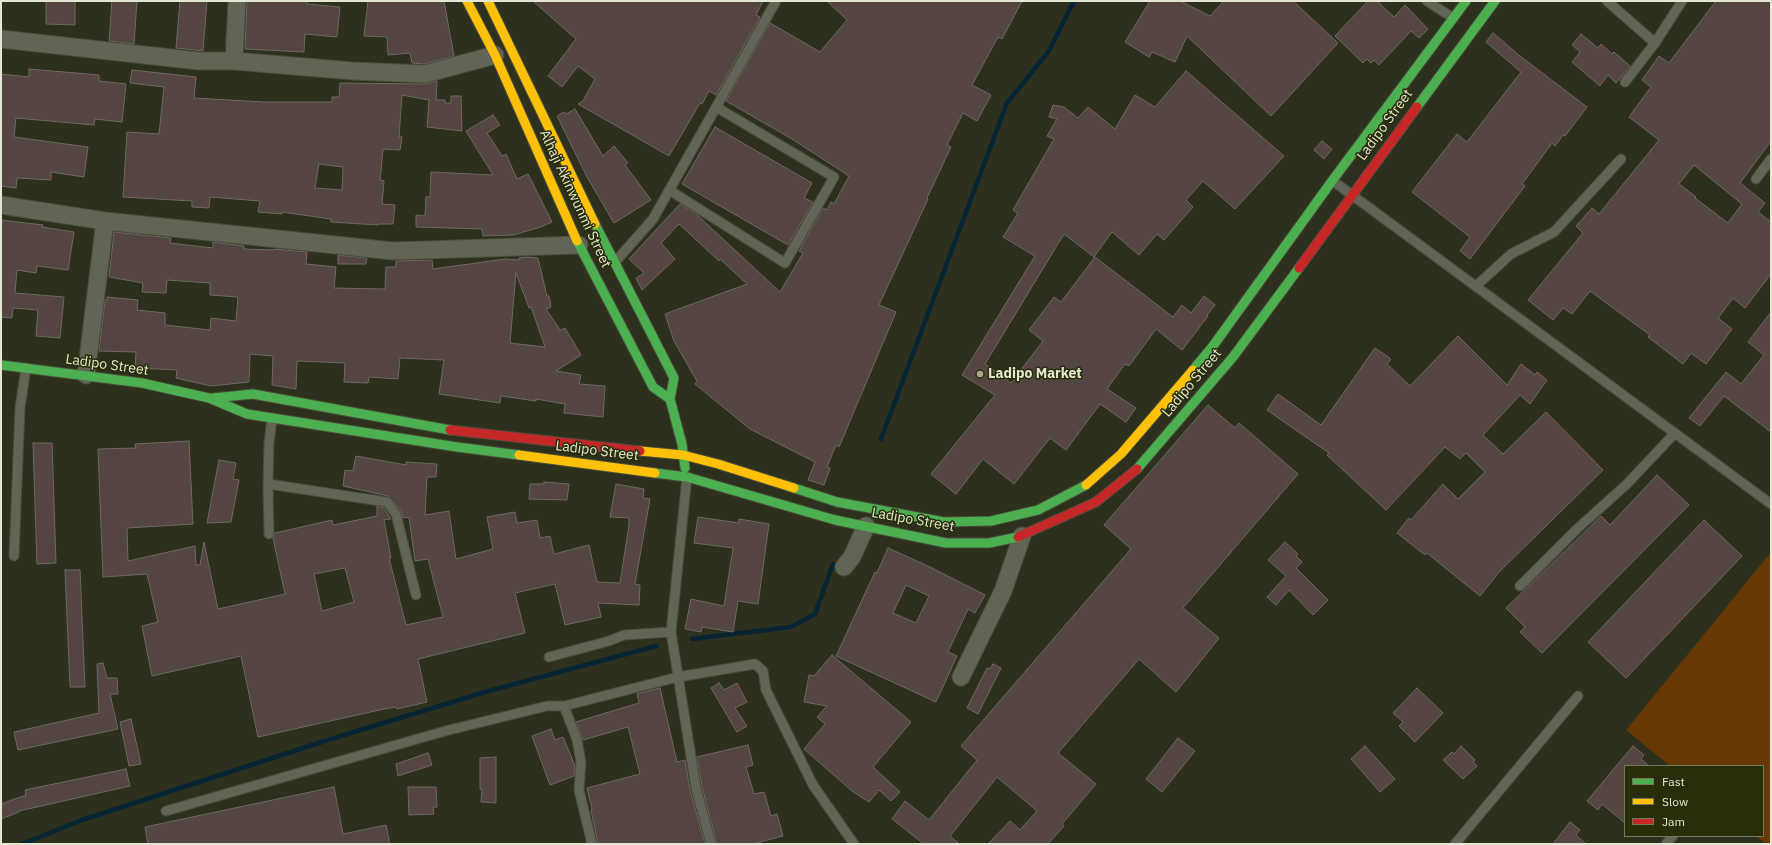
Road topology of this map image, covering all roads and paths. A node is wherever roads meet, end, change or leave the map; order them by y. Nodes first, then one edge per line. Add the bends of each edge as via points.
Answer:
1 (237, 1) edge
2 (467, 1) edge
3 (488, 1) edge
4 (776, 1) edge
5 (1427, 1) edge
6 (1466, 1) edge
7 (1495, 1) edge
8 (1607, 1) edge
9 (1682, 1) edge
10 (1453, 18) junction
11 (1, 39) edge
12 (1655, 43) junction
13 (495, 55) junction
14 (234, 61) junction
15 (1625, 82) dead end
16 (716, 107) junction
17 (1620, 158) dead end
18 (1771, 159) edge
19 (1756, 179) dead end
20 (1332, 180) junction
21 (669, 190) junction
22 (1351, 195) junction
23 (1, 205) edge
24 (105, 221) junction
25 (579, 245) junction
26 (614, 263) junction
27 (1476, 286) junction
28 (1, 365) edge
29 (26, 368) junction
30 (86, 376) junction
31 (209, 398) junction
32 (670, 399) junction
33 (272, 418) junction
34 (1675, 433) junction
35 (683, 455) junction
36 (687, 477) junction
37 (268, 484) junction
38 (1771, 504) edge
39 (866, 526) junction
40 (269, 534) dead end
41 (1022, 536) junction
42 (14, 556) dead end
43 (844, 567) dead end
44 (1520, 586) dead end
45 (416, 594) dead end
46 (671, 632) junction
47 (548, 656) dead end
48 (678, 677) junction
49 (961, 677) dead end
50 (1578, 696) dead end
51 (564, 706) junction
52 (166, 811) dead end
53 (592, 844) edge
54 (711, 844) edge
55 (854, 844) edge
56 (1455, 844) edge

1 - 14 street
2 - 13 main road, Alhaji Akinwunmi Street
3 - 26 main road, Alhaji Akinwunmi Street
4 - 16 lane
5 - 10 lane
6 - 10 main road, Ladipo Street
7 - 22 main road, Ladipo Street
8 - 12 lane
9 - 12 lane
10 - 20 main road, Ladipo Street
11 - 14 street via 199,61
12 - 15 lane
13 - 14 street via 424,74 353,72
13 - 25 main road, Alhaji Akinwunmi Street
16 - 21 lane
16 - 21 lane via 834,177 785,263
17 - 27 lane via 1554,232 1511,254
18 - 19 lane
20 - 22 lane
20 - 35 main road, Ladipo Street via 1213,346 1121,454 1084,486 1038,510 991,521 944,522 837,502
21 - 26 lane via 653,219
22 - 27 lane
22 - 41 main road, Ladipo Street via 1233,357 1139,468 1096,502
23 - 24 street
24 - 25 street via 393,251
24 - 30 street
25 - 32 main road, Alhaji Akinwunmi Street via 653,387
26 - 32 main road, Alhaji Akinwunmi Street via 674,378
27 - 34 lane
28 - 29 main road, Ladipo Street
29 - 30 main road, Ladipo Street
29 - 42 lane via 20,408
30 - 31 main road, Ladipo Street via 142,383
31 - 33 main road, Ladipo Street via 247,414
31 - 35 main road, Ladipo Street via 253,394 458,432
32 - 35 main road, Alhaji Akinwunmi Street
33 - 36 main road, Ladipo Street via 457,447
33 - 37 lane
34 - 38 lane
34 - 44 lane via 1627,484
35 - 36 main road, Alhaji Akinwunmi Street
36 - 39 main road, Ladipo Street via 836,520
36 - 46 lane
37 - 40 lane
37 - 45 lane via 387,502 396,514
39 - 41 main road, Ladipo Street via 946,543 989,543
39 - 43 street via 852,557
41 - 49 street via 1002,591
46 - 47 lane via 624,635
46 - 48 lane
48 - 51 lane
48 - 54 lane via 696,788
48 - 55 lane via 755,664 763,671 766,690 813,785
50 - 56 lane
51 - 52 lane via 547,706 445,731
51 - 53 lane via 577,740 581,762 579,790

